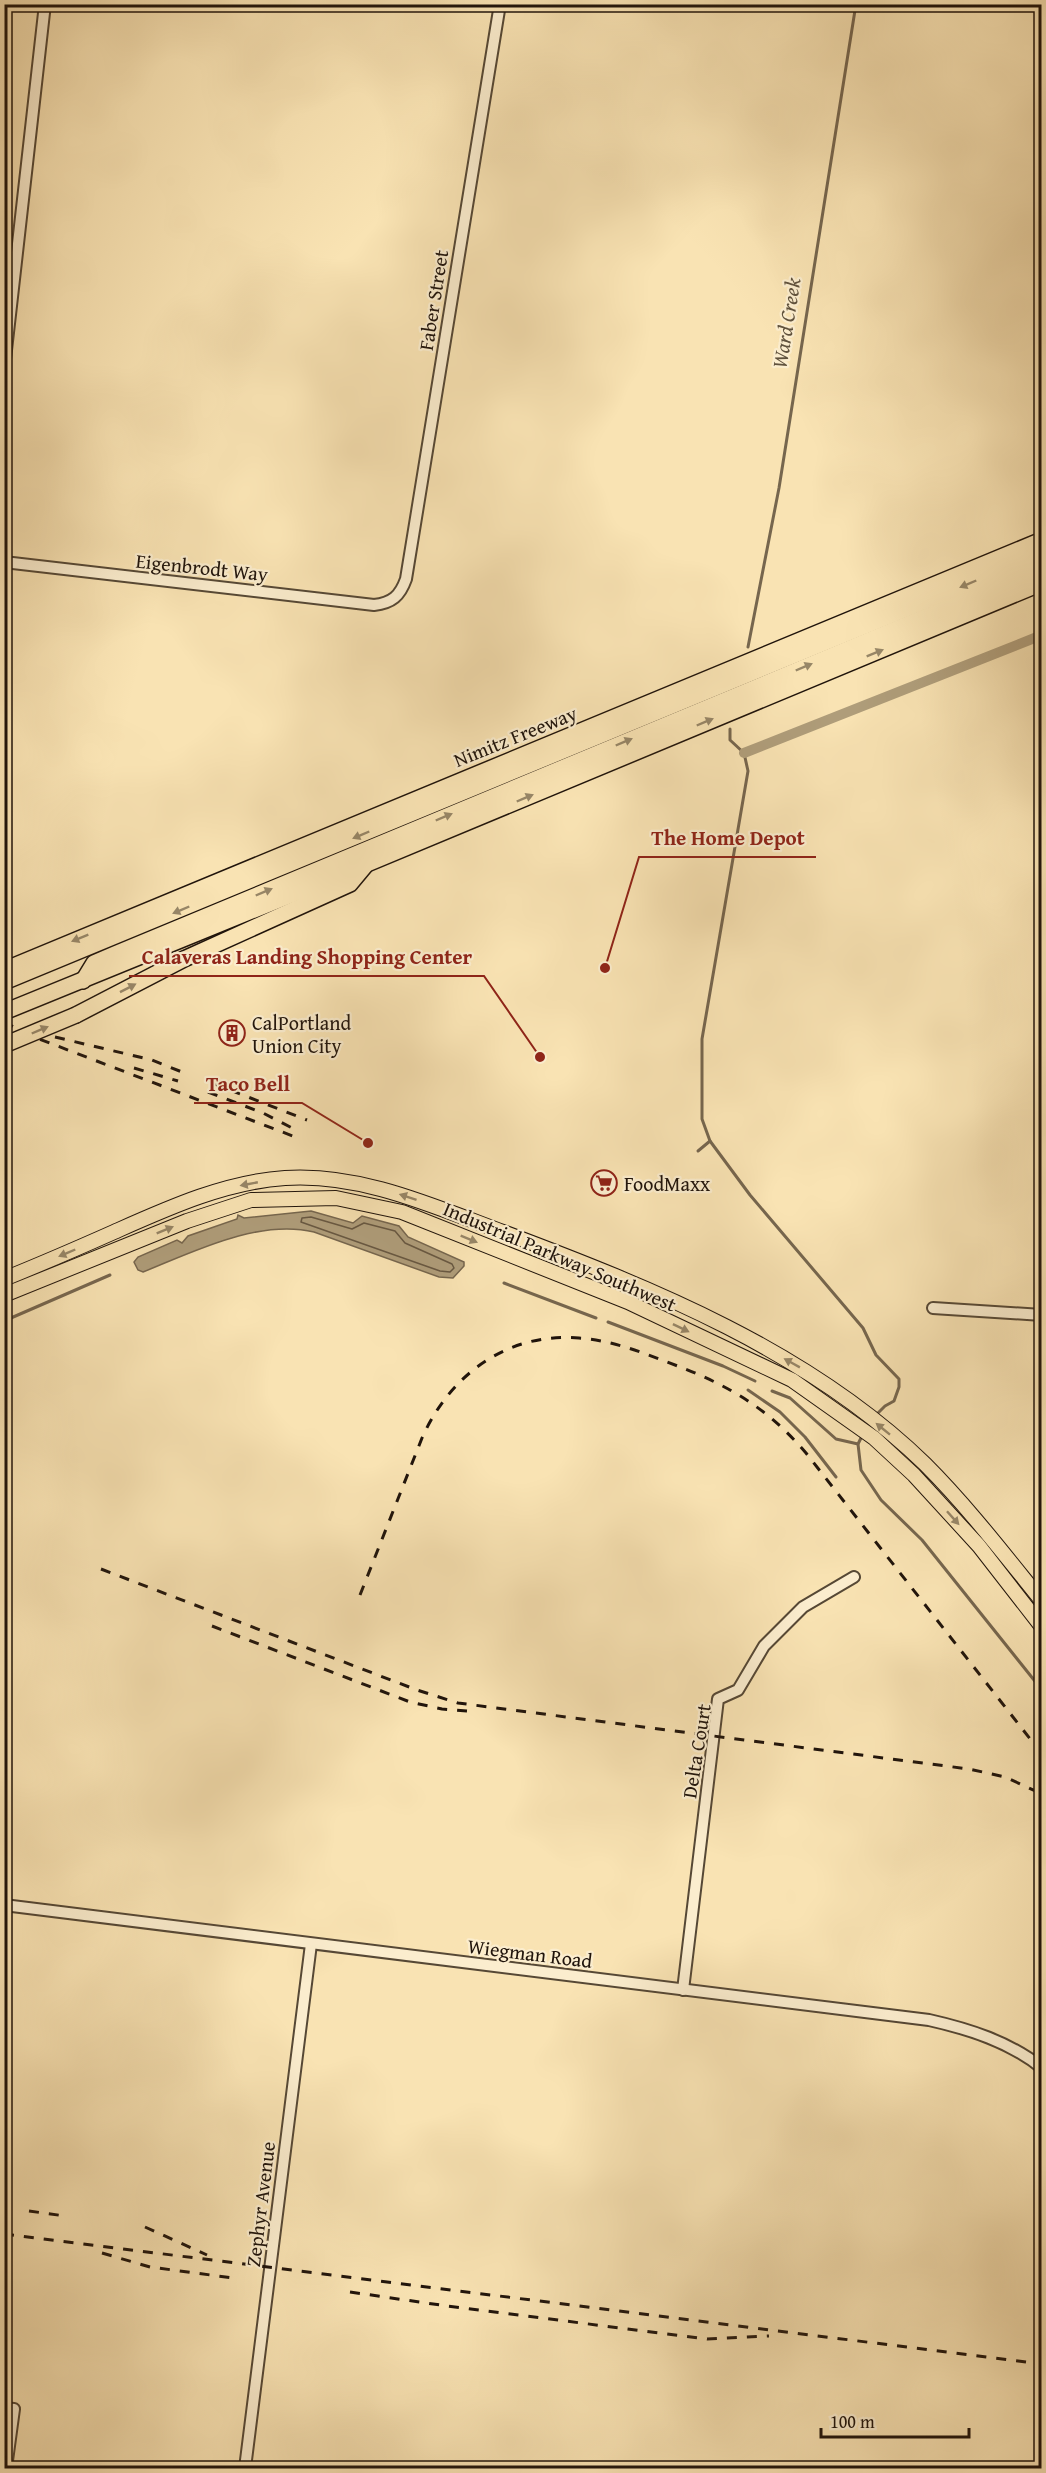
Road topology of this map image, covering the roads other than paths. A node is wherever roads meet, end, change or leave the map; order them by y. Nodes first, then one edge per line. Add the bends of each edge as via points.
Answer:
1 (45, 4) edge
2 (500, 4) edge
3 (4, 368) edge
4 (1041, 540) edge
5 (1041, 553) edge
6 (4, 562) edge
7 (1041, 568) edge
8 (1041, 583) edge
9 (395, 599) joint
10 (367, 864) junction
11 (8, 966) edge
12 (83, 981) junction
13 (4, 982) edge
14 (4, 1012) edge
15 (4, 1045) edge
16 (119, 1230) junction
17 (120, 1248) junction
18 (4, 1279) edge
19 (643, 1286) junction
20 (4, 1295) edge
21 (628, 1302) junction
22 (933, 1308) dead end
23 (1041, 1315) edge
24 (837, 1401) junction
25 (854, 1577) dead end
26 (1041, 1601) edge
27 (1041, 1627) edge
28 (4, 1905) edge
29 (311, 1944) junction
30 (683, 1990) junction
31 (1041, 2068) edge
32 (9, 2408) edge
33 (6, 2469) edge
34 (245, 2469) edge

1 - 3 street
2 - 9 street, Faber Street via 406,579
4 -> 11 highway, Nimitz Freeway
5 -> 13 highway
6 - 9 street, Eigenbrodt Way via 374,605
12 -> 7 highway via 94,963
10 -> 8 highway
10 - 12 highway
15 -> 10 highway, bridge via 76,1015 194,955 350,884
12 - 14 highway
16 - 17 main road
16 -> 18 main road, Industrial Parkway Southwest
19 -> 16 main road, Industrial Parkway Southwest via 410,1197 369,1185 322,1179 283,1178 244,1185 165,1209
17 - 20 main road, Industrial Parkway Southwest
17 -> 21 main road, Industrial Parkway Southwest via 251,1200 336,1198 402,1212
19 - 21 main road
24 -> 19 main road, Industrial Parkway Southwest via 791,1362
21 -> 24 main road, Industrial Parkway Southwest
22 - 23 street
26 -> 24 main road, Industrial Parkway Southwest via 924,1464
24 -> 27 main road, Industrial Parkway Southwest via 914,1474 979,1546
25 - 30 street, Delta Court via 803,1607 764,1646 738,1690 718,1699
28 - 29 street, Wiegman Road
29 - 30 street, Wiegman Road
29 - 34 street, Zephyr Avenue
30 - 31 street, Wiegman Road via 929,2020 989,2037
32 - 33 street

